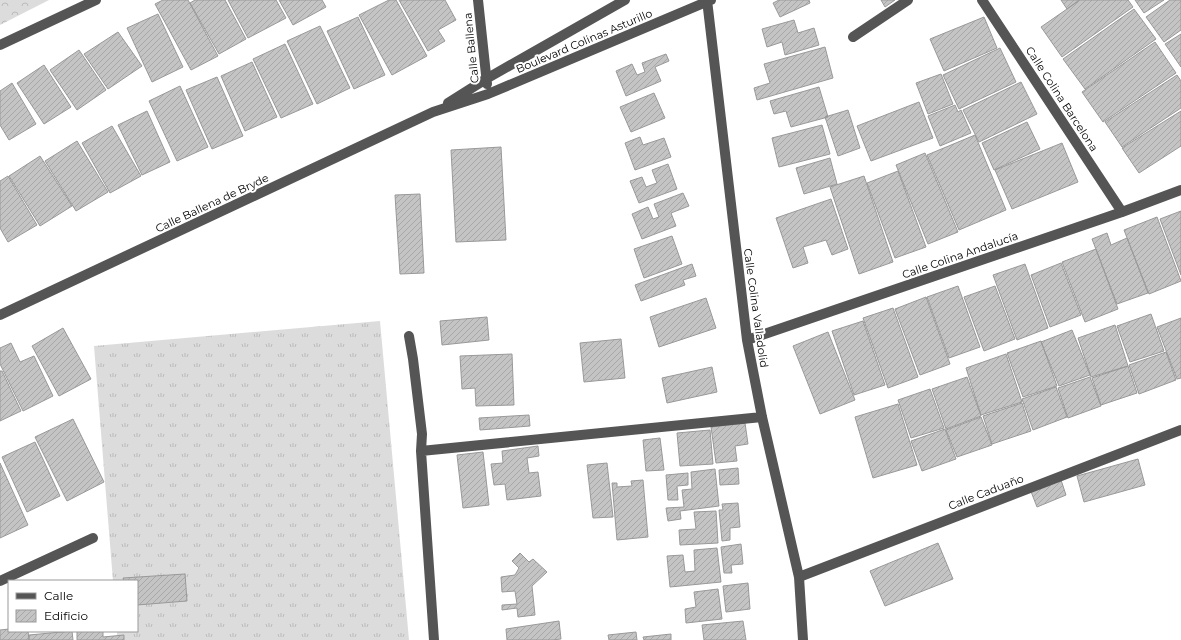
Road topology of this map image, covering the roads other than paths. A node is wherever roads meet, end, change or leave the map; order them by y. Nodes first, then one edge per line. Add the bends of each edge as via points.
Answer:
1 (96, 0) edge
2 (478, 0) edge
3 (625, 0) edge
4 (908, 0) edge
5 (982, 0) edge
6 (708, 1) edge
7 (854, 37) dead end
8 (0, 45) edge
9 (486, 79) junction
10 (488, 94) junction
11 (434, 112) junction
12 (1181, 190) edge
13 (1122, 212) junction
14 (0, 315) edge
15 (409, 336) dead end
16 (747, 340) junction
17 (762, 417) junction
18 (1181, 430) edge
19 (421, 451) junction
20 (93, 538) dead end
21 (799, 577) junction
22 (0, 581) edge
23 (434, 640) edge
24 (802, 640) edge

1 - 8 street
2 - 9 street, Calle Ballena
3 - 9 street, Boulevard Colinas Asturillo
4 - 7 street
5 - 13 street, Calle Colina Barcelona
6 - 10 street, Boulevard Colinas Asturillo
6 - 16 street, Calle Colina Valladolid
9 - 10 street, Calle Ballena
9 - 11 street, Boulevard Colinas Asturillo
10 - 11 street, Boulevard Colinas Asturillo
11 - 14 street, Calle Ballena de Bryde
12 - 13 street, Calle Colina Andalucía
13 - 16 street, Calle Colina Andalucía
15 - 19 street via 422,434
16 - 17 street, Calle Colina Valladolid
17 - 19 street
17 - 21 street, Calle Colina Valladolid
18 - 21 street, Calle Caduaño
19 - 23 street
20 - 22 street
21 - 24 street, Calle Colina Valladolid

